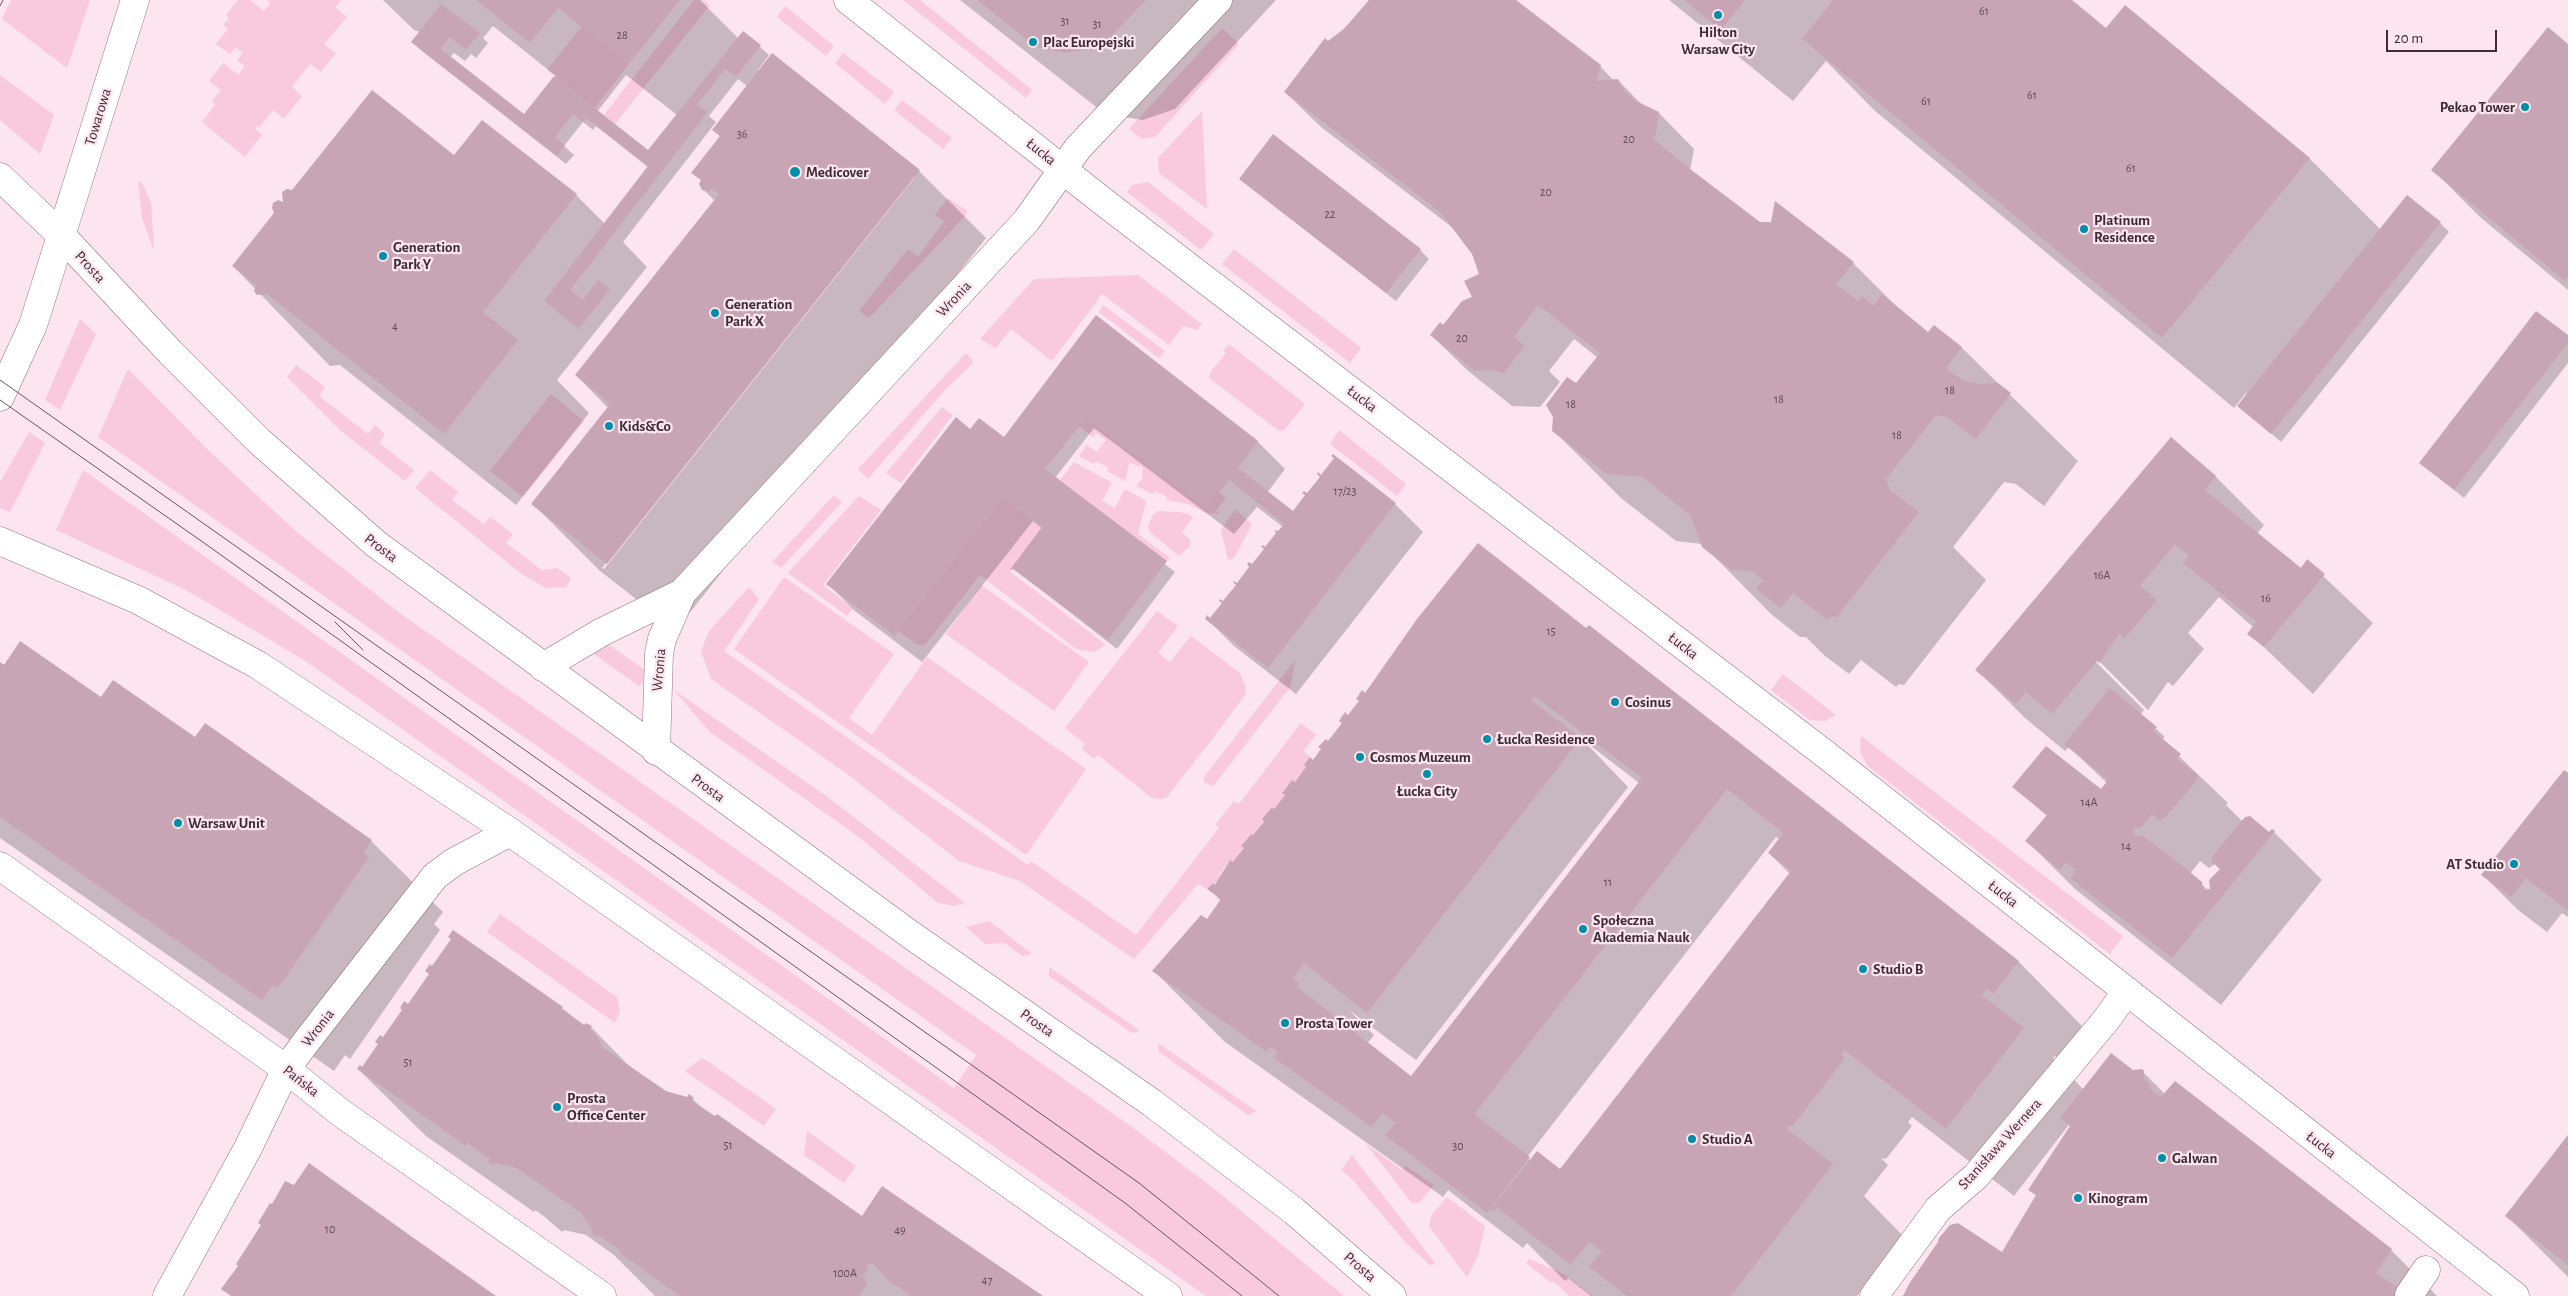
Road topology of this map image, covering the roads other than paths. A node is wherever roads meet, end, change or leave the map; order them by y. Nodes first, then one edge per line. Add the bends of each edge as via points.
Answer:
1 (135, 0) edge
2 (848, 0) edge
3 (1218, 0) edge
4 (1063, 170) junction
5 (0, 177) edge
6 (61, 235) junction
7 (0, 397) edge
8 (0, 541) edge
9 (682, 593) junction
10 (543, 666) junction
11 (656, 751) junction
12 (510, 832) junction
13 (0, 866) edge
14 (2127, 991) junction
15 (286, 1069) junction
16 (2426, 1270) dead end
17 (2409, 1295) edge
18 (167, 1296) edge
19 (602, 1296) edge
20 (1168, 1296) edge
21 (1392, 1296) edge
22 (1874, 1296) edge
23 (2515, 1296) edge

1 - 6 street, Towarowa
2 - 4 street, Łucka
3 - 4 street, Wronia via 1078,148
4 - 9 street, Wronia via 1027,220
4 - 14 street, Łucka via 1825,754
5 - 6 street, Prosta
6 - 7 street, Towarowa via 32,325
6 - 10 street, Prosta via 170,352 259,441 344,519
8 - 12 street via 138,600 211,638 258,665
9 - 10 street, Wronia via 602,632
9 - 11 street, Wronia via 659,653
10 - 11 street, Prosta
11 - 21 street, Prosta via 911,935 1152,1102 1294,1211
12 - 15 street, Wronia via 435,876
12 - 20 street
13 - 15 street, Pańska
14 - 22 street, Stanisława Wernera via 1976,1176 1938,1209
14 - 23 street, Łucka
15 - 18 street, Wronia via 248,1148
15 - 19 street, Pańska via 341,1113
16 - 17 street

